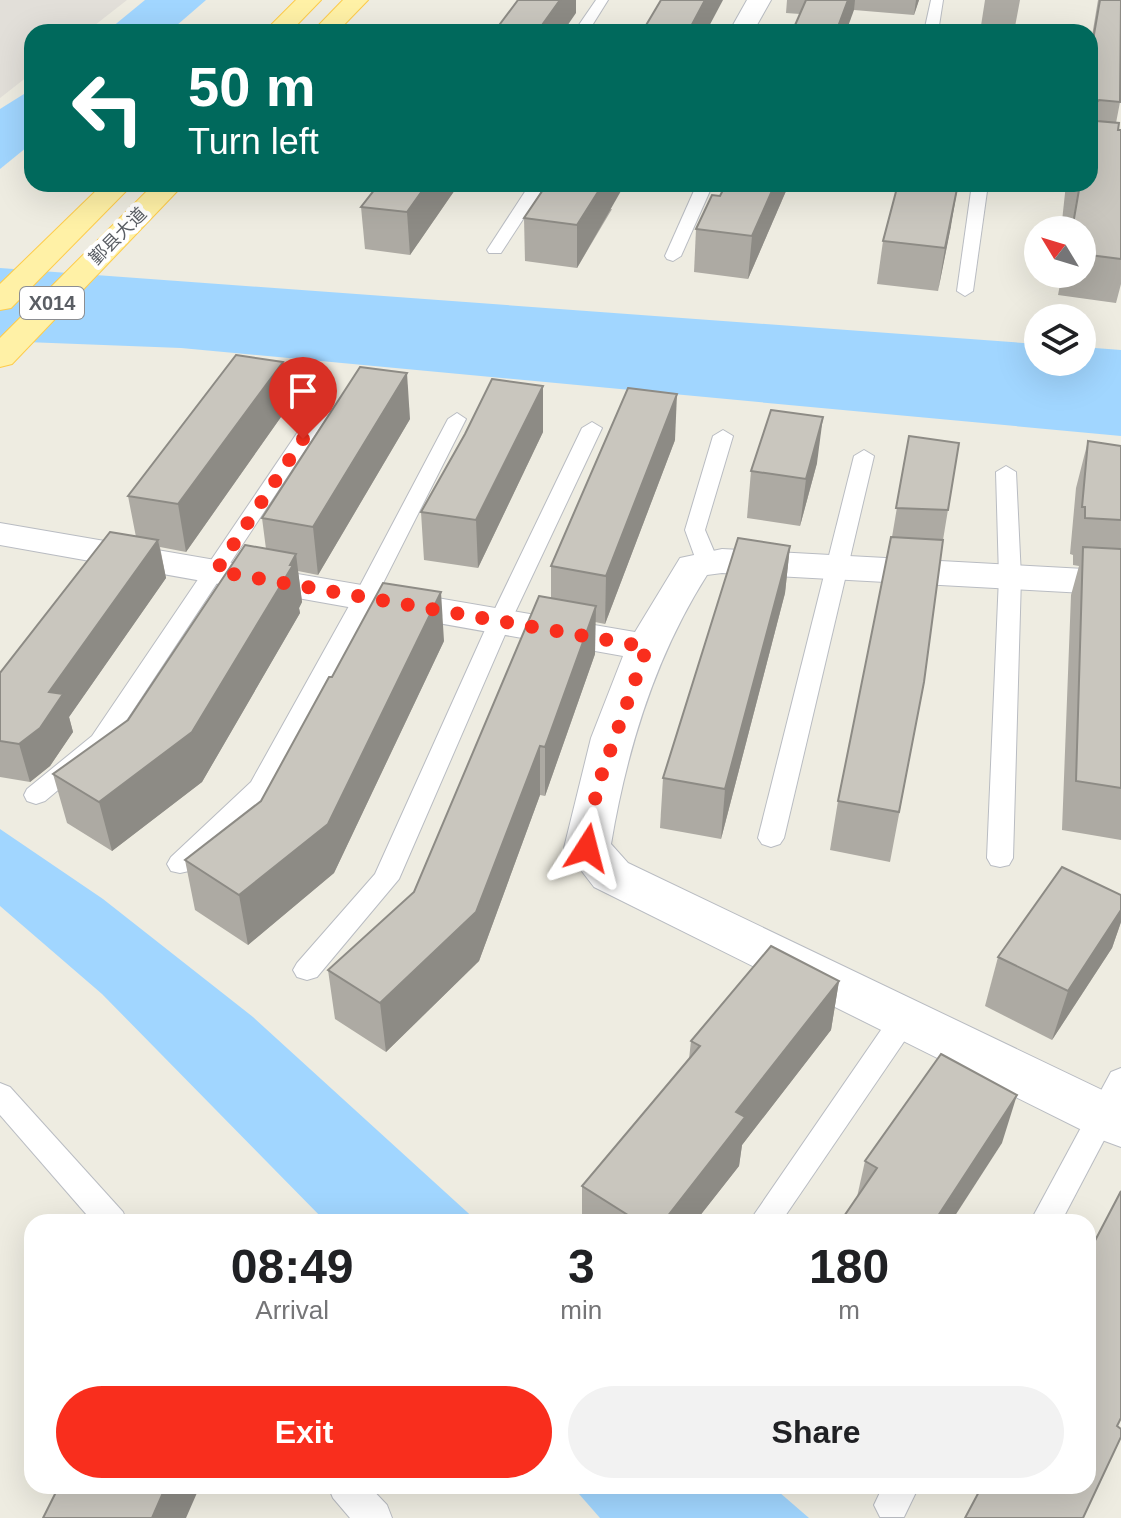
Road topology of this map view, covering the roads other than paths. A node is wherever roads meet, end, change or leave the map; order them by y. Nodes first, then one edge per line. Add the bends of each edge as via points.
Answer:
1 (309, 0) edge
2 (356, 0) edge
3 (602, 0) edge
4 (759, 0) edge
5 (937, 0) edge
6 (284, 24) edge
7 (332, 24) edge
8 (586, 24) edge
9 (746, 24) edge
10 (932, 24) edge
11 (111, 192) edge
12 (162, 192) edge
13 (533, 192) edge
14 (701, 192) edge
15 (979, 192) edge
16 (495, 250) dead end
17 (673, 256) dead end
18 (965, 291) dead end
19 (0, 301) edge
20 (0, 356) edge
21 (321, 412) dead end
22 (457, 419) dead end
23 (592, 428) dead end
24 (723, 436) dead end
25 (864, 456) dead end
26 (1006, 472) dead end
27 (0, 534) edge
28 (708, 563) junction
29 (835, 567) junction
30 (216, 571) junction
31 (1010, 577) junction
32 (1121, 583) edge
33 (365, 597) junction
34 (500, 621) junction
35 (647, 647) junction
36 (36, 795) dead end
37 (771, 838) dead end
38 (1000, 858) dead end
39 (180, 864) dead end
40 (307, 970) dead end
41 (904, 1019) junction
42 (0, 1095) edge
43 (1115, 1106) edge
44 (105, 1214) edge
45 (770, 1214) edge
46 (1050, 1214) edge
47 (352, 1494) edge
48 (374, 1518) edge

1 - 6 main road
2 - 7 main road
3 - 8 lane
4 - 9 street
5 - 10 lane
11 - 19 main road, 鄞县大道 / X014
12 - 20 main road, 鄞县大道 / X014
13 - 16 lane
14 - 17 lane
15 - 18 lane
21 - 30 lane
22 - 33 lane
23 - 34 lane
24 - 28 lane via 695,530
25 - 29 lane
26 - 31 lane
27 - 30 street
28 - 29 street
28 - 35 street via 694,566 674,593
29 - 31 street
29 - 37 lane
30 - 33 street
30 - 36 lane via 100,742
31 - 32 street
31 - 38 lane
33 - 34 street
33 - 39 lane via 260,788
34 - 35 street
34 - 40 lane via 386,879
35 - 41 street via 597,788 587,848 611,875
41 - 43 street
41 - 45 lane
42 - 44 lane
43 - 46 lane
47 - 48 lane

